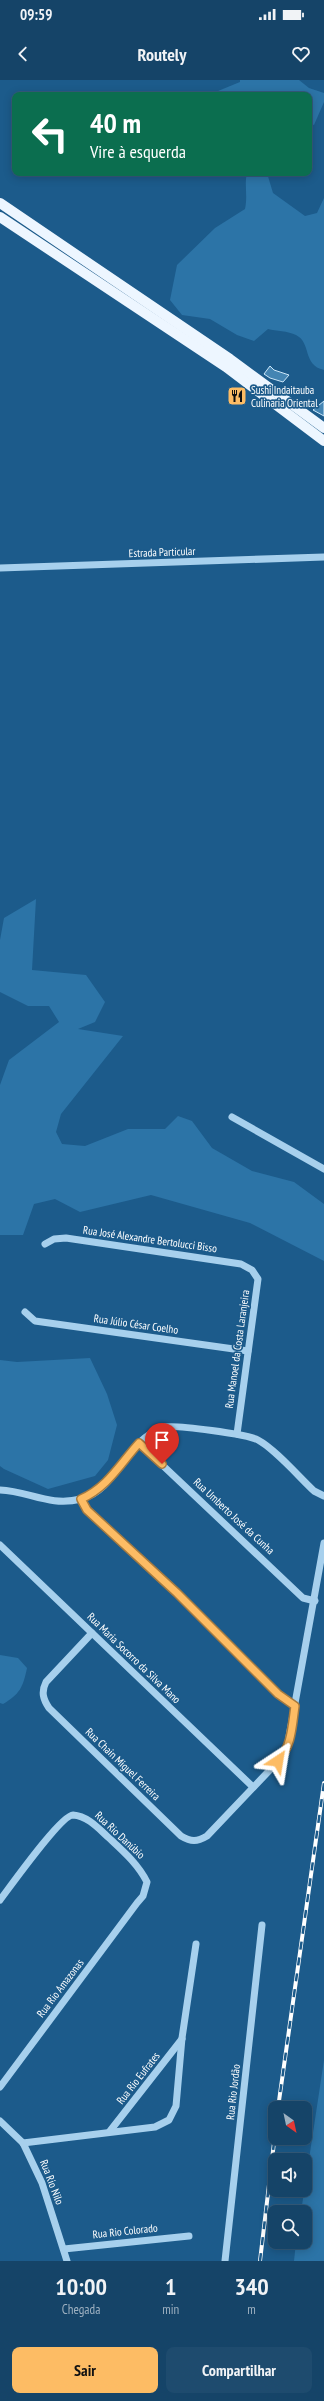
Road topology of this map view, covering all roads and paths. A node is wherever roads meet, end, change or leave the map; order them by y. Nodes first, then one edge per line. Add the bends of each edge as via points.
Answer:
1 (0, 203) edge
2 (0, 217) edge
3 (324, 428) edge
4 (324, 441) edge
5 (324, 556) edge
6 (0, 568) edge
7 (232, 1117) dead end
8 (324, 1169) edge
9 (45, 1244) dead end
10 (252, 1270) joint
11 (24, 1312) dead end
12 (248, 1351) junction
13 (236, 1434) junction
14 (139, 1443) junction
15 (0, 1490) edge
16 (324, 1496) edge
17 (81, 1499) junction
18 (324, 1543) edge
19 (0, 1545) edge
20 (315, 1601) junction
21 (92, 1633) junction
22 (295, 1706) junction
23 (253, 1787) junction
24 (0, 1900) edge
25 (138, 1903) joint
26 (262, 1925) dead end
27 (196, 1944) dead end
28 (182, 2038) junction
29 (0, 2087) edge
30 (0, 2120) edge
31 (110, 2131) junction
32 (23, 2143) junction
33 (189, 2236) dead end
34 (64, 2248) junction
35 (67, 2261) edge
36 (225, 2261) edge

1 - 3 main road via 230,359
2 - 4 main road via 226,367
5 - 6 street, Estrada Particular
7 - 8 street
9 - 10 street, Rua José Alexandre Bertolucci Bisso via 54,1239 66,1238 241,1264
10 - 12 street, Rua Manoel da Costa Laranjeira via 258,1280
11 - 12 street, Rua Júlio César Coelho via 35,1321
12 - 13 street, Rua Manoel da Costa Laranjeira
13 - 14 street via 164,1427
13 - 16 street via 259,1440 314,1491
14 - 17 street via 108,1481
14 - 20 street, Rua Umberto José da Cunha via 303,1598
15 - 17 street via 55,1502
17 - 22 street via 87,1510 177,1593 278,1694
18 - 20 street
19 - 21 street, Rua Maria Socorro da Silva Mano
20 - 22 street
21 - 23 street, Rua Maria Socorro da Silva Mano
21 - 23 street, Rua Chain Miguel Ferreira via 46,1682 43,1696 49,1708 181,1836 194,1841 207,1836
22 - 23 street via 286,1753
24 - 25 street, Rua Rio Danúbio via 53,1832 69,1816 74,1815 89,1820 142,1872 147,1882
25 - 29 street, Rua Rio Amazonas
26 - 36 street, Rua Rio Jordão
27 - 28 street, Rua Rio Eufrates
28 - 31 street, Rua Rio Eufrates
28 - 31 street, Rua Rio Eufrates via 176,2106 169,2120 155,2127
30 - 32 street, Rua Rio Nilo
31 - 32 street, Rua Rio Eufrates
32 - 34 street, Rua Rio Nilo via 42,2183
33 - 34 street, Rua Rio Colorado
34 - 35 street, Rua Rio Nilo

